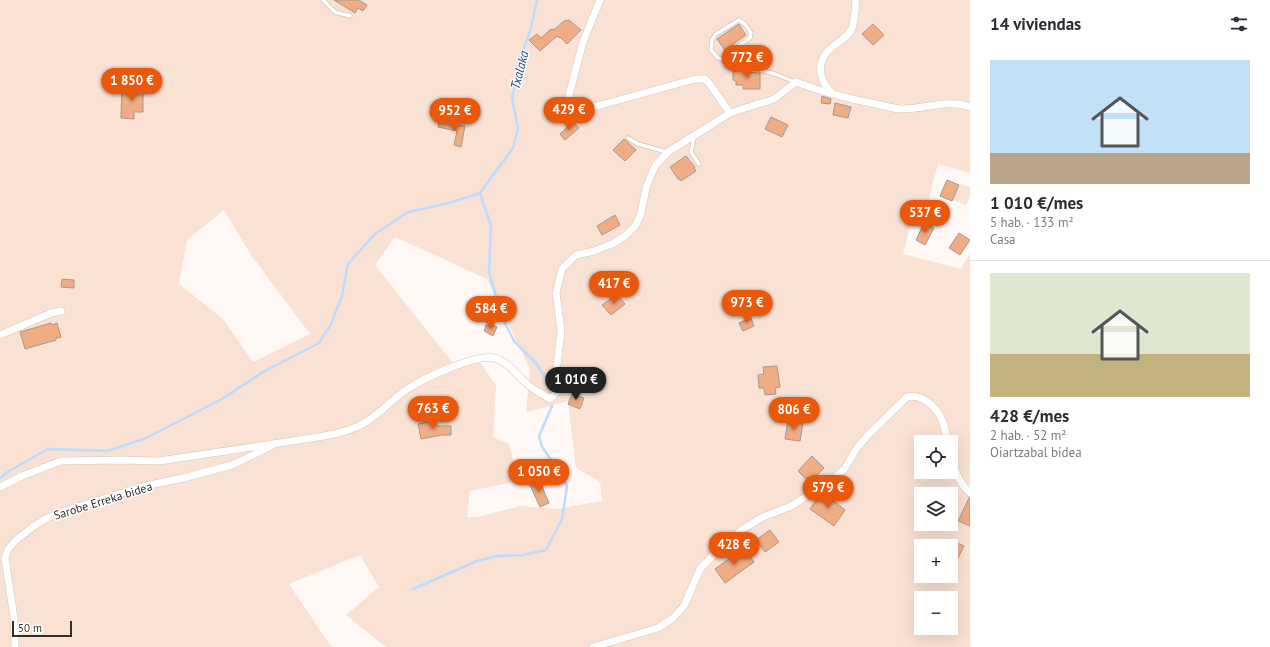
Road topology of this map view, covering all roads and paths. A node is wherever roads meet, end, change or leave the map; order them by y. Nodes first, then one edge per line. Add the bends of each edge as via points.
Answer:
1 (323, 0) edge
2 (600, 0) edge
3 (856, 0) edge
4 (350, 16) dead end
5 (730, 52) dead end
6 (796, 82) junction
7 (832, 94) junction
8 (970, 107) edge
9 (730, 113) junction
10 (694, 137) junction
11 (628, 138) dead end
12 (668, 152) junction
13 (699, 164) dead end
14 (61, 311) dead end
15 (0, 336) edge
16 (946, 435) edge
17 (277, 443) junction
18 (958, 477) edge
19 (0, 487) edge
20 (970, 493) edge
21 (15, 647) edge
22 (593, 647) edge

1 - 4 lane via 334,12
2 - 9 street via 583,42 569,95 574,106 579,110 695,79 705,79
3 - 7 street via 852,29 827,51 822,61 822,78
5 - 6 lane via 750,38 751,33 739,20 716,34 712,40 711,50 718,58
6 - 7 street
6 - 9 street via 774,98
7 - 8 street via 899,108 912,109 961,103
9 - 10 street
10 - 12 street
10 - 13 lane via 691,152
11 - 12 lane via 638,144
12 - 17 street via 654,166 636,225 614,243 576,255 562,268 556,293 561,331 556,373 558,390 550,399 502,361 494,358 475,359 409,388 363,424 330,434
14 - 15 street
16 - 22 street via 942,419 934,408 925,400 913,395 907,397 868,435 834,479 790,506 743,529 720,548 700,569 684,606 673,618 658,628
17 - 19 street via 158,461 61,461
17 - 21 street, Sarobe Erreka bidea via 232,465 145,486 68,510 34,526 8,549 5,558 14,618
18 - 20 street

